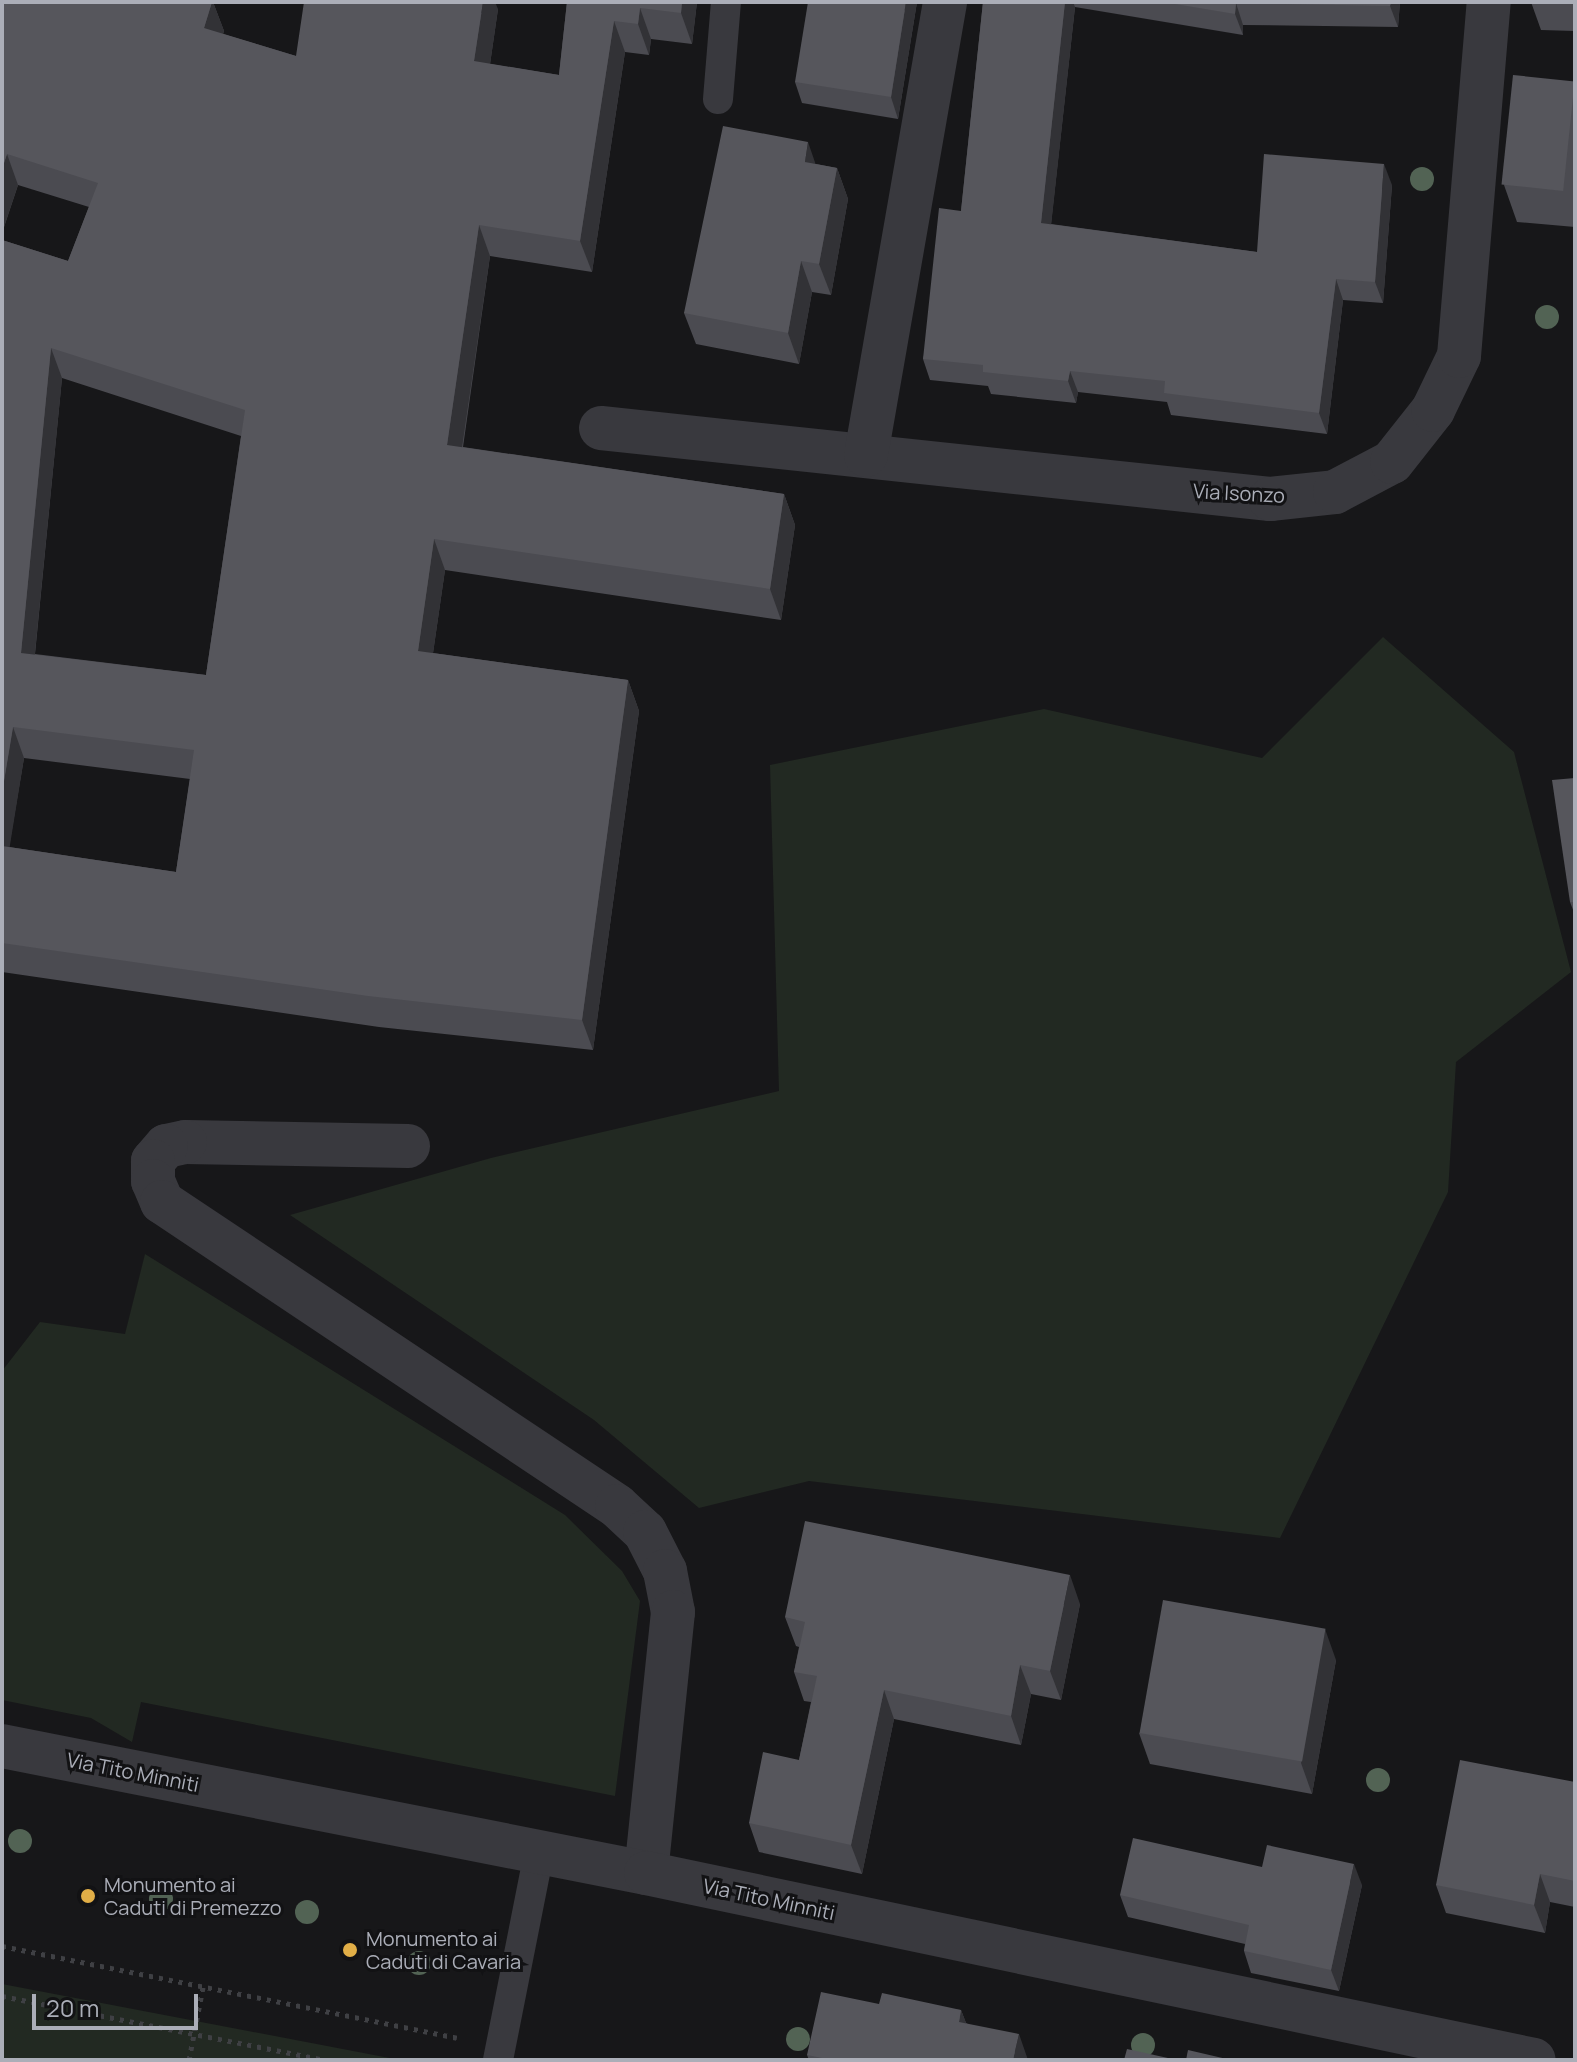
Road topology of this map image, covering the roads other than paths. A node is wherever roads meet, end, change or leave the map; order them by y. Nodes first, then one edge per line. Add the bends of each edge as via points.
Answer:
1 (726, 2) edge
2 (945, 2) edge
3 (1489, 2) edge
4 (718, 99) dead end
5 (601, 428) dead end
6 (866, 455) junction
7 (408, 1146) dead end
8 (2, 1746) edge
9 (539, 1852) junction
10 (646, 1873) junction
11 (500, 2053) edge
12 (1534, 2060) edge

1 - 4 lane
2 - 6 street
3 - 6 street, Via Isonzo via 1459,356 1433,410 1392,462 1335,492 1270,499
5 - 6 street, Via Isonzo
7 - 10 street via 185,1142 166,1146 153,1161 153,1181 162,1202 617,1506 645,1532 665,1571 673,1612
8 - 9 street, Via Tito Minniti
9 - 10 street, Via Tito Minniti
9 - 11 lane
10 - 12 street, Via Tito Minniti

